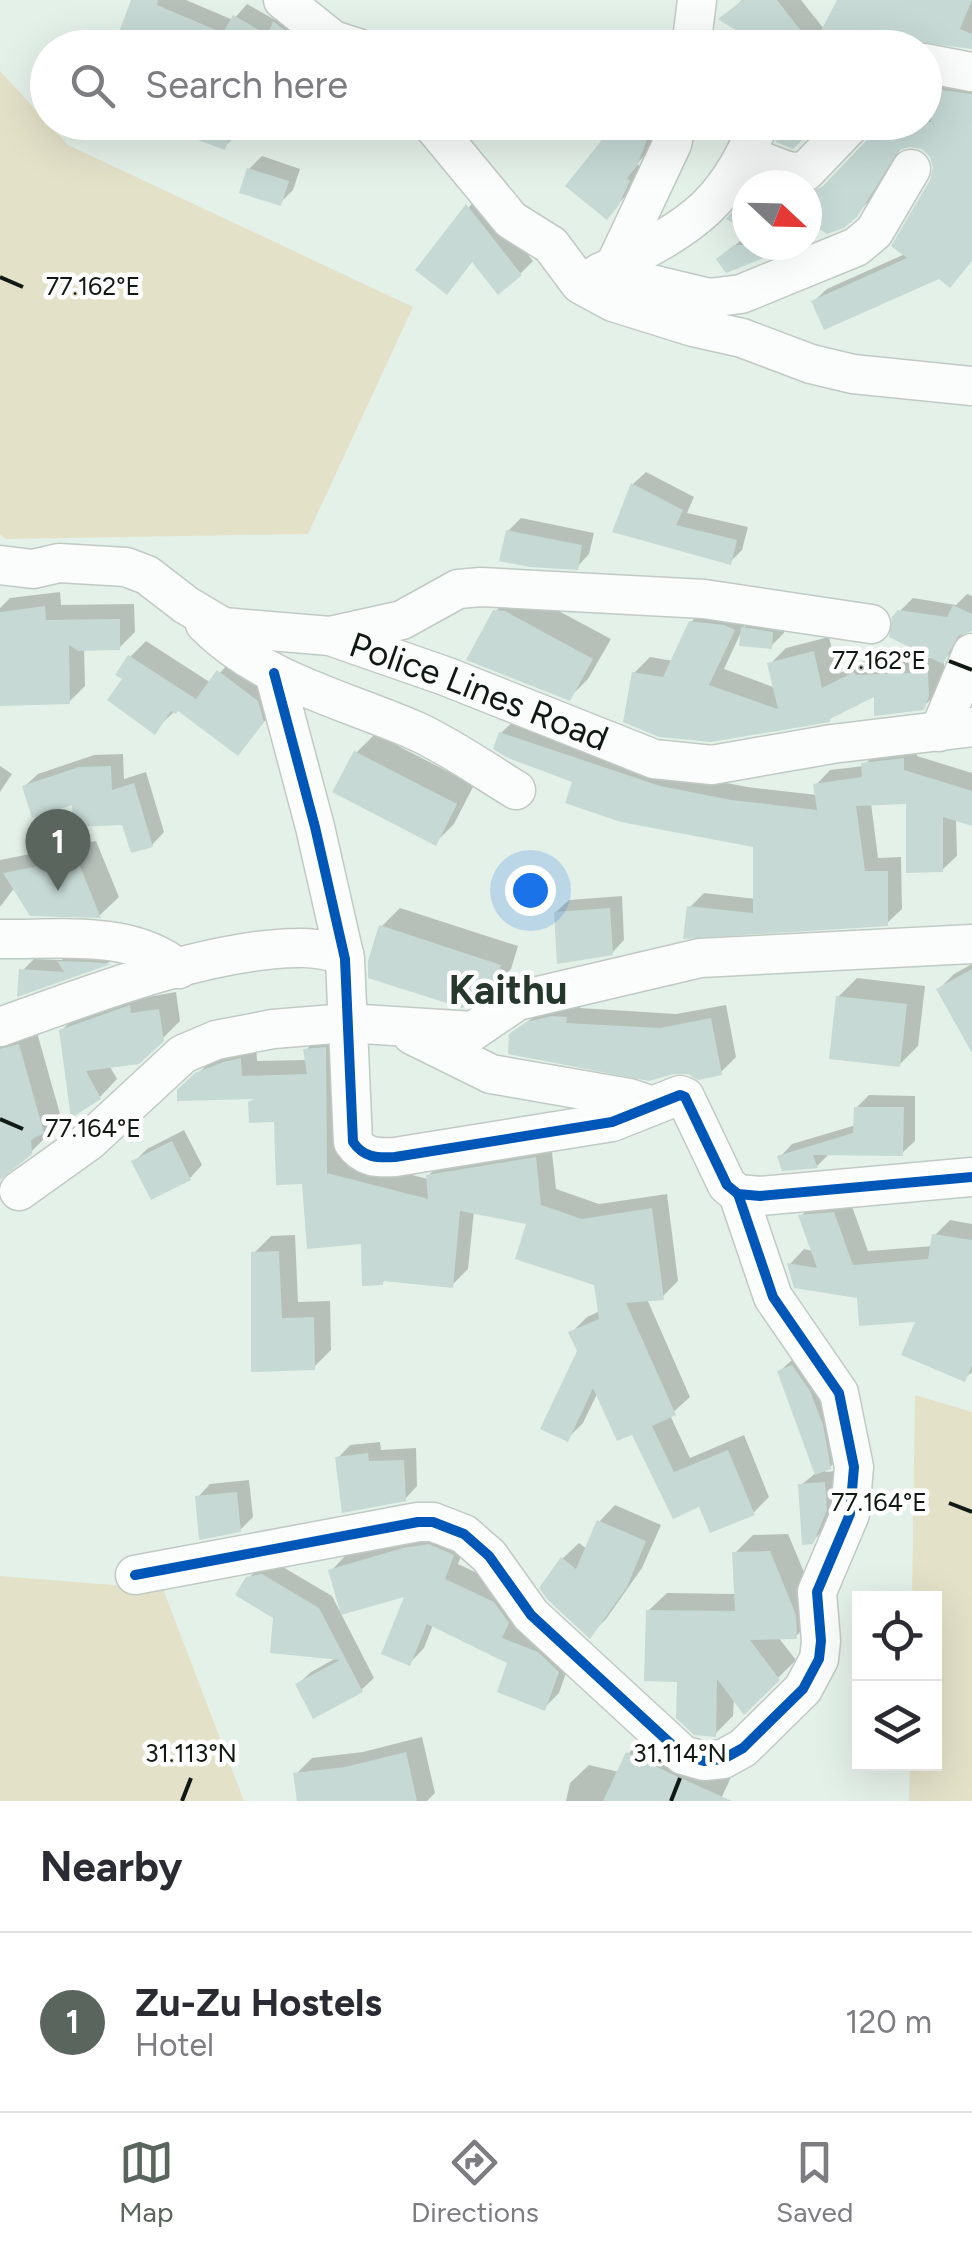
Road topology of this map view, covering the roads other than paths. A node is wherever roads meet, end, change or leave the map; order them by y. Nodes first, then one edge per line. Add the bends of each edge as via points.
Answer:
1 (283, 0) edge
2 (697, 0) edge
3 (320, 30) edge
4 (693, 30) edge
5 (942, 66) edge
6 (972, 72) edge
7 (445, 140) edge
8 (673, 140) edge
9 (752, 140) edge
10 (754, 140) edge
11 (835, 140) edge
12 (910, 169) dead end
13 (598, 274) junction
14 (972, 386) edge
15 (0, 565) edge
16 (186, 605) junction
17 (871, 624) dead end
18 (330, 636) junction
19 (972, 654) edge
20 (274, 673) junction
21 (955, 730) edge
22 (516, 790) dead end
23 (0, 940) edge
24 (972, 944) edge
25 (344, 954) junction
26 (178, 969) junction
27 (346, 1023) junction
28 (0, 1027) edge
29 (396, 1027) junction
30 (650, 1105) junction
31 (972, 1178) edge
32 (19, 1191) dead end
33 (738, 1194) junction
34 (135, 1575) dead end

1 - 3 street
2 - 4 street
5 - 6 street
7 - 13 street via 511,220
8 - 13 street
9 - 13 street via 705,209
10 - 11 street via 790,172 806,171
12 - 13 street via 874,232 856,247 741,294 709,298
13 - 14 street via 613,302 811,364
15 - 16 street, Police Lines Road via 126,567
16 - 18 street, Police Lines Road via 223,627
16 - 20 street via 224,644
17 - 18 street via 704,599 480,587 458,589 402,620
18 - 21 street, Police Lines Road via 654,760 712,764
19 - 21 street
20 - 22 street via 420,733
20 - 25 street
23 - 26 street via 114,941 162,955
24 - 29 street via 700,958 517,1000 480,1030
25 - 26 street via 302,947 249,951
25 - 27 street
26 - 28 street
27 - 29 street
27 - 30 street via 353,1142 374,1158 612,1122
27 - 32 street via 240,1034 183,1054 89,1141
29 - 30 street via 491,1074
30 - 33 street via 685,1097 711,1158
31 - 33 street
33 - 34 street via 774,1297 840,1393 854,1467 850,1514 817,1592 819,1658 804,1689 743,1748 723,1759 683,1755 531,1615 489,1556 464,1534 432,1522

